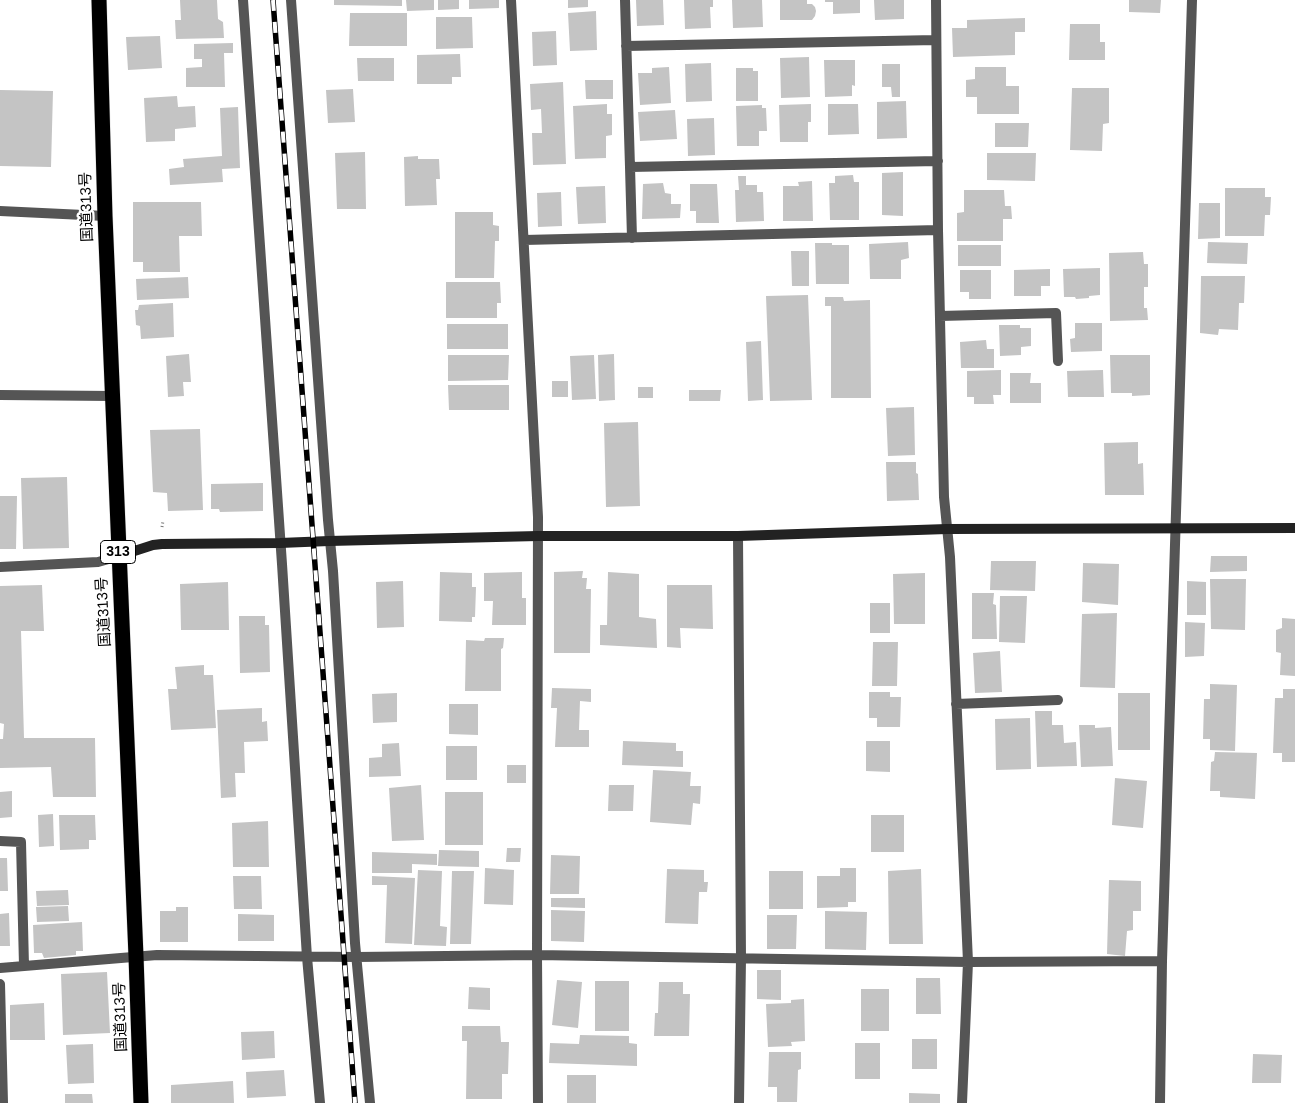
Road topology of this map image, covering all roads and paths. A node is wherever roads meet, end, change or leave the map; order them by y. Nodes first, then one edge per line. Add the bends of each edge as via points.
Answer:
1 (99, 0) edge
2 (243, 0) edge
3 (291, 0) edge
4 (511, 0) edge
5 (625, 0) edge
6 (936, 0) edge
7 (1192, 0) edge
8 (936, 40) junction
9 (626, 46) junction
10 (938, 161) junction
11 (630, 167) junction
12 (0, 211) edge
13 (105, 216) junction
14 (938, 230) junction
15 (632, 238) junction
16 (524, 240) junction
17 (940, 316) junction
18 (1058, 361) dead end
19 (0, 395) edge
20 (112, 396) junction
21 (162, 521) dead end
22 (162, 527) dead end
23 (1176, 527) junction
24 (1295, 528) edge
25 (947, 529) junction
26 (538, 536) junction
27 (738, 536) junction
28 (329, 541) junction
29 (280, 543) junction
30 (118, 556) junction
31 (0, 567) edge
32 (1058, 700) dead end
33 (956, 704) junction
34 (0, 841) edge
35 (537, 955) junction
36 (136, 956) junction
37 (307, 957) junction
38 (356, 957) junction
39 (741, 958) junction
40 (1162, 961) junction
41 (968, 962) junction
42 (24, 966) junction
43 (0, 968) edge
44 (0, 984) edge
45 (3, 1103) edge
46 (141, 1103) edge
47 (320, 1103) edge
48 (370, 1103) edge
49 (538, 1103) edge
50 (740, 1103) edge
51 (962, 1103) edge
52 (1160, 1103) edge

1 - 13 highway, 国道313号 / 313
2 - 29 street
3 - 28 street
4 - 16 street
5 - 9 street
6 - 8 street
7 - 23 street
8 - 9 street
8 - 10 street
9 - 11 street
10 - 11 street
10 - 14 street
11 - 15 street
12 - 13 street
13 - 20 highway, 国道313号 / 313
14 - 15 street
14 - 17 street
15 - 16 street
16 - 26 street
17 - 18 street via 1056,313
17 - 25 street
19 - 20 street
20 - 30 highway, 国道313号 / 313
21 - 22 path
23 - 24 street
23 - 25 street
23 - 40 street
25 - 27 street
25 - 33 street
26 - 27 street
26 - 28 street
26 - 35 street
27 - 39 street
28 - 29 street
28 - 38 street
29 - 30 street via 153,545
29 - 37 street
30 - 31 street via 98,562
30 - 36 highway, 国道313号 / 313
32 - 33 street
33 - 41 street
34 - 42 street via 21,842
35 - 38 street
35 - 39 street
35 - 49 street
36 - 37 street
36 - 42 street
36 - 46 highway, 国道313号 / 313
37 - 38 street
37 - 47 street
38 - 48 street
39 - 41 street
39 - 50 street
40 - 41 street
40 - 52 street
41 - 51 street
42 - 43 street
44 - 45 street

